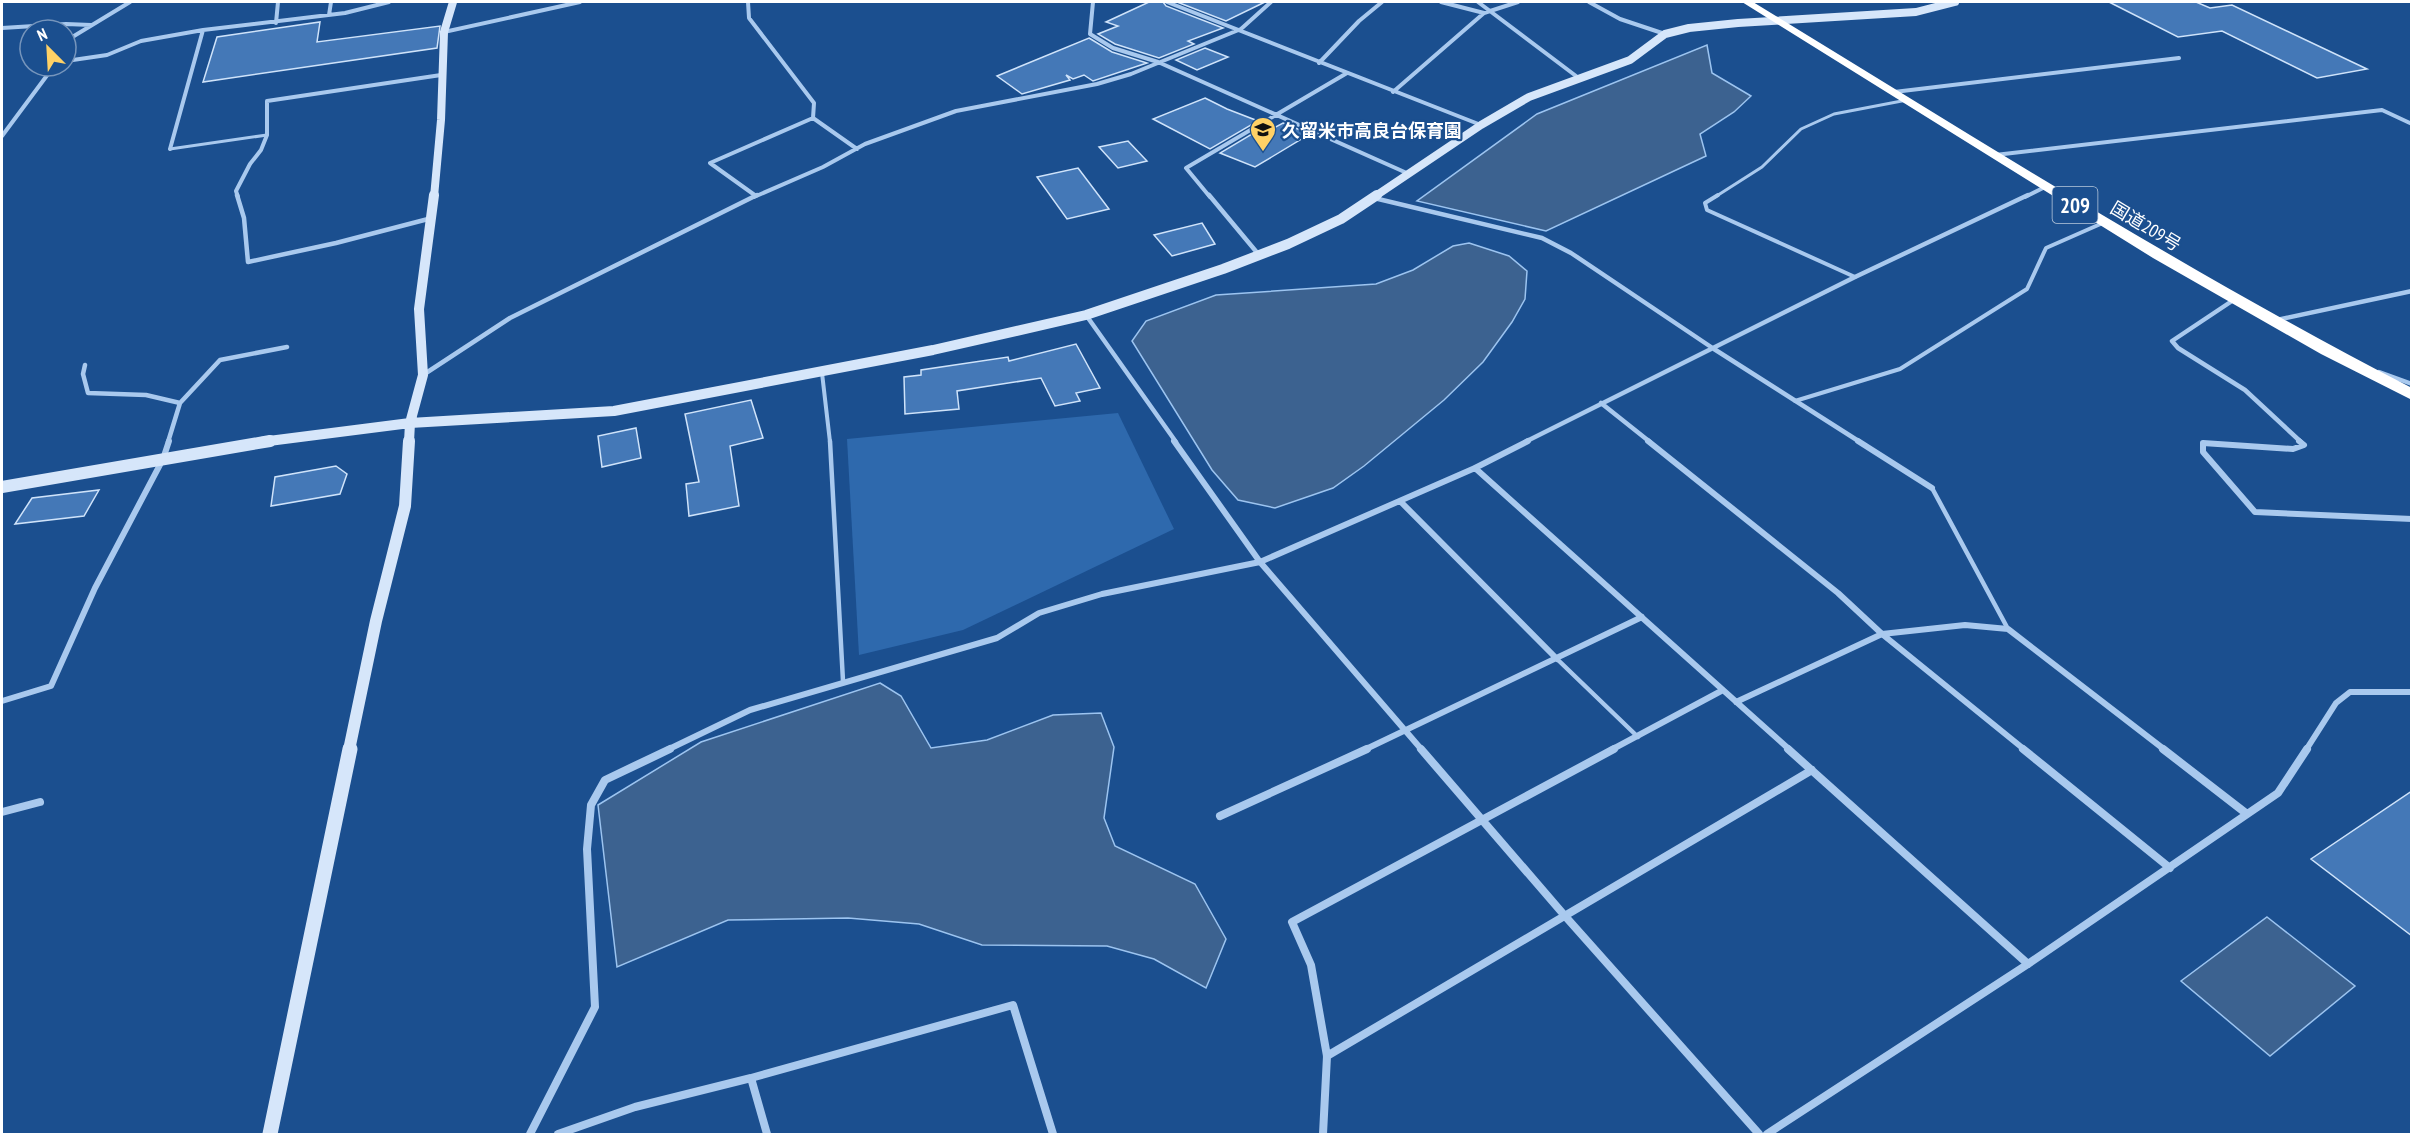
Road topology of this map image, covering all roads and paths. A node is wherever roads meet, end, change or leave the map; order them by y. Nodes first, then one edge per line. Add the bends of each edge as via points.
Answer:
1 (130, 2) edge
2 (278, 2) edge
3 (331, 2) edge
4 (389, 2) edge
5 (453, 2) edge
6 (580, 2) edge
7 (748, 2) edge
8 (1093, 2) edge
9 (1167, 2) edge
10 (1271, 2) edge
11 (1382, 2) edge
12 (1442, 2) edge
13 (1478, 2) edge
14 (1518, 2) edge
15 (1589, 2) edge
16 (1747, 2) edge
17 (1955, 2) edge
18 (1486, 11) junction
19 (329, 15) junction
20 (1777, 20) junction
21 (276, 23) junction
22 (91, 25) junction
23 (2, 28) edge
24 (1241, 29) junction
25 (203, 30) junction
26 (444, 32) junction
27 (78, 34) edge
28 (1665, 34) junction
29 (2179, 58) dead end
30 (78, 59) edge
31 (1158, 62) junction
32 (1319, 63) junction
33 (1347, 73) junction
34 (441, 75) junction
35 (45, 78) edge
36 (1580, 79) junction
37 (1393, 92) junction
38 (1894, 92) junction
39 (1907, 100) junction
40 (1276, 114) junction
41 (813, 118) junction
42 (2412, 124) edge
43 (1481, 125) junction
44 (267, 135) junction
45 (2, 136) edge
46 (170, 149) joint
47 (856, 149) junction
48 (1994, 156) junction
49 (1409, 174) junction
50 (2044, 187) junction
51 (756, 196) junction
52 (1373, 198) junction
53 (432, 218) junction
54 (2105, 222) junction
55 (1258, 255) junction
56 (1855, 277) junction
57 (2412, 291) edge
58 (2235, 300) junction
59 (1086, 315) junction
60 (2274, 321) junction
61 (287, 347) dead end
62 (1714, 350) junction
63 (2330, 354) junction
64 (85, 365) dead end
65 (822, 372) junction
66 (423, 375) junction
67 (2412, 384) edge
68 (2412, 395) edge
69 (1793, 401) junction
70 (180, 403) junction
71 (1601, 403) junction
72 (410, 423) junction
73 (163, 459) junction
74 (1475, 468) junction
75 (2, 487) edge
76 (1932, 488) joint
77 (1400, 501) junction
78 (2412, 519) edge
79 (1260, 562) junction
80 (1642, 617) junction
81 (2008, 629) junction
82 (1882, 634) junction
83 (1557, 659) junction
84 (843, 681) junction
85 (1723, 690) junction
86 (2412, 692) edge
87 (2, 701) edge
88 (1736, 702) junction
89 (1406, 731) junction
90 (1638, 737) junction
91 (1812, 770) junction
92 (40, 802) dead end
93 (2, 812) edge
94 (2247, 814) junction
95 (1220, 816) dead end
96 (1483, 821) junction
97 (2170, 868) junction
98 (1565, 916) junction
99 (2028, 964) junction
100 (1327, 1056) junction
101 (752, 1078) junction
102 (270, 1134) edge
103 (530, 1134) edge
104 (558, 1134) edge
105 (767, 1134) edge
106 (1053, 1134) edge
107 (1323, 1134) edge
108 (1759, 1134) edge
109 (1767, 1134) edge

1 - 22 street
2 - 21 street
3 - 19 street
4 - 19 street
5 - 26 street
6 - 26 street
7 - 41 street via 749,18 814,103
8 - 31 street via 1090,34 1113,48
9 - 24 street
10 - 24 street
11 - 32 street
12 - 18 street
13 - 18 street
14 - 18 street
15 - 28 street via 1620,19
16 - 20 highway, 国道209号 / 209
17 - 20 street via 1916,12
18 - 36 street
18 - 37 street
19 - 21 street
20 - 28 street
20 - 38 highway, 国道209号 / 209
21 - 25 street
22 - 23 street
22 - 27 street
24 - 31 street
24 - 32 street
25 - 30 street via 141,41 106,55
25 - 46 street
26 - 34 street
28 - 36 street via 1630,60
29 - 38 street
31 - 40 street
31 - 47 street via 1097,84 956,111
32 - 33 street
33 - 37 street
33 - 40 street
34 - 44 street via 267,101
34 - 53 street
35 - 45 street
36 - 43 street via 1529,97
37 - 43 street
38 - 39 highway, 国道209号 / 209
39 - 48 highway, 国道209号 / 209
39 - 56 lane via 1834,114 1815,122 1802,129 1762,167 1704,203 1707,210
40 - 49 street
40 - 55 street via 1186,168
41 - 47 street
41 - 51 street via 710,163
42 - 48 street via 2382,110
43 - 49 street
44 - 46 lane
44 - 53 street via 236,190 244,218 248,262
47 - 51 street
48 - 50 highway, 国道209号 / 209
49 - 52 street
50 - 54 highway, 国道209号 / 209
50 - 56 street
51 - 66 street via 510,318
52 - 55 street via 1341,219
52 - 62 street via 1542,238 1571,253
53 - 66 street via 419,309
54 - 58 highway, 国道209号 / 209
54 - 69 lane via 2046,248 2027,289 1900,369
55 - 59 street
56 - 62 street
57 - 60 street
58 - 60 highway, 国道209号 / 209
58 - 78 street via 2172,340 2178,348 2245,390 2304,445 2293,449 2203,443 2203,452 2256,512
59 - 65 street
59 - 79 street
60 - 63 highway, 国道209号 / 209
61 - 70 street via 220,360
62 - 69 street
62 - 71 street
63 - 67 street
63 - 68 highway, 国道209号 / 209
64 - 70 street via 83,375 88,393 146,396
65 - 72 street via 614,411
65 - 84 lane via 830,437
66 - 72 street
69 - 76 street
70 - 73 street
71 - 74 street
71 - 82 street via 1838,592
72 - 73 street via 291,437
72 - 102 street via 405,506 376,621
73 - 75 street
73 - 87 street via 95,588 51,686
74 - 77 street
74 - 80 street
76 - 81 lane
77 - 79 street
77 - 83 street
79 - 84 street via 1102,594 1039,613 997,638
79 - 89 street
80 - 83 street
80 - 85 street
81 - 82 street via 1965,625
81 - 94 street
82 - 88 street
82 - 97 street
83 - 89 street
83 - 90 lane
84 - 103 street via 750,710 605,780 591,805 587,849 595,1007
85 - 88 street
85 - 90 street
86 - 94 street via 2350,692 2336,703 2278,793
88 - 91 street
89 - 95 street
89 - 96 street
90 - 96 street
91 - 98 street
91 - 99 street
92 - 93 street
94 - 97 street
96 - 98 street
96 - 100 street via 1292,922 1311,965
97 - 99 street
98 - 100 street
98 - 108 street
99 - 109 street
100 - 107 street
101 - 104 street via 634,1107
101 - 105 street
101 - 106 street via 1013,1005

